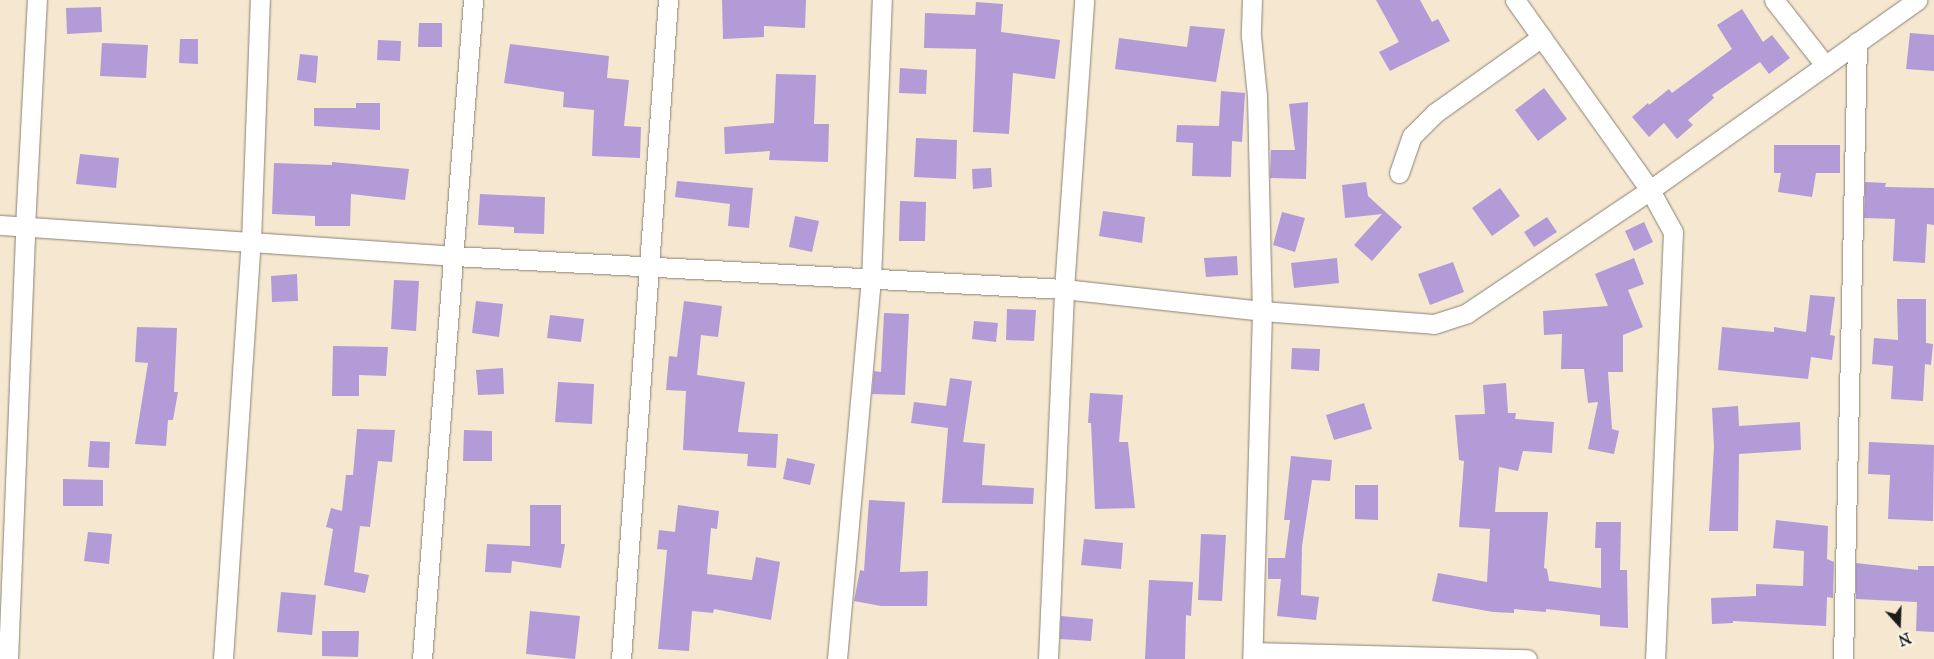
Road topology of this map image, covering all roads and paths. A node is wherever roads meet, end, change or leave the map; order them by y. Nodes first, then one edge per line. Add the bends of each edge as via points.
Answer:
1 (37, 0) edge
2 (260, 0) edge
3 (473, 0) edge
4 (668, 0) edge
5 (882, 0) edge
6 (1084, 0) edge
7 (1252, 0) edge
8 (1515, 0) edge
9 (1774, 0) edge
10 (1917, 0) edge
11 (1542, 37) junction
12 (1857, 42) junction
13 (1825, 65) junction
14 (1399, 173) dead end
15 (1650, 190) junction
16 (0, 225) edge
17 (25, 227) junction
18 (251, 242) junction
19 (454, 256) junction
20 (649, 268) junction
21 (871, 281) junction
22 (1064, 290) junction
23 (1262, 311) junction
24 (1252, 655) edge
25 (8, 659) edge
26 (223, 659) edge
27 (422, 659) edge
28 (621, 659) edge
29 (837, 659) edge
30 (1048, 659) edge
31 (1527, 659) edge
32 (1655, 659) edge
33 (1843, 659) edge

1 - 17 street
2 - 18 street
3 - 19 street
4 - 20 street
5 - 21 street
6 - 22 street
7 - 23 street
8 - 11 street
9 - 13 street
10 - 12 street
11 - 14 street via 1435,113 1412,136
11 - 15 street
12 - 13 street
12 - 33 street
13 - 15 street
15 - 23 street via 1467,314 1434,324
15 - 32 street via 1673,232
16 - 17 street
17 - 18 street
17 - 25 street
18 - 19 street
18 - 26 street
19 - 20 street
19 - 27 street
20 - 21 street
20 - 28 street
21 - 22 street
21 - 29 street
22 - 23 street
22 - 30 street
23 - 24 street
24 - 31 street

